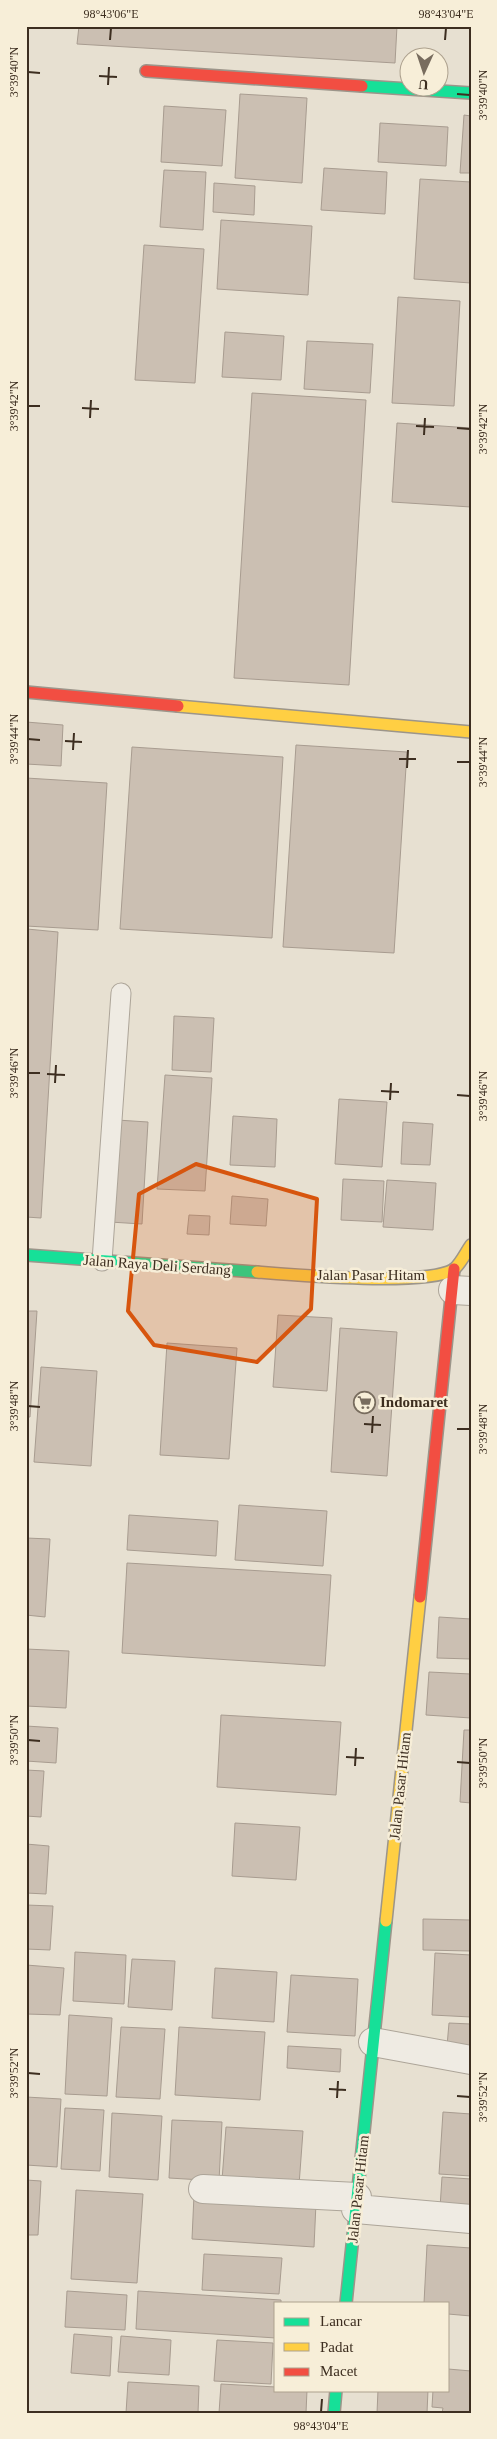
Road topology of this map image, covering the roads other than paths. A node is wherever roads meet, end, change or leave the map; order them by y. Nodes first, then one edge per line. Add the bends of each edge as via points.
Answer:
1 (146, 72) dead end
2 (471, 93) edge
3 (26, 692) edge
4 (471, 732) edge
5 (121, 993) dead end
6 (471, 1244) edge
7 (26, 1255) edge
8 (102, 1261) junction
9 (288, 1274) joint
10 (459, 1283) edge
11 (373, 2042) junction
12 (471, 2060) edge
13 (203, 2189) dead end
14 (356, 2203) junction
15 (471, 2219) edge
16 (346, 2302) edge
17 (336, 2392) edge
18 (334, 2413) edge

1 - 2 main road
3 - 4 main road
5 - 8 lane
6 - 10 main road, Jalan Pasar Hitam
7 - 8 main road, Jalan Raya Deli Serdang
8 - 9 main road, Jalan Raya Deli Serdang
9 - 10 main road, Jalan Pasar Hitam via 435,1276
10 - 11 main road, Jalan Pasar Hitam
11 - 12 street
11 - 14 main road, Jalan Pasar Hitam
13 - 14 street
14 - 15 street
14 - 16 main road, Jalan Pasar Hitam
17 - 18 main road

